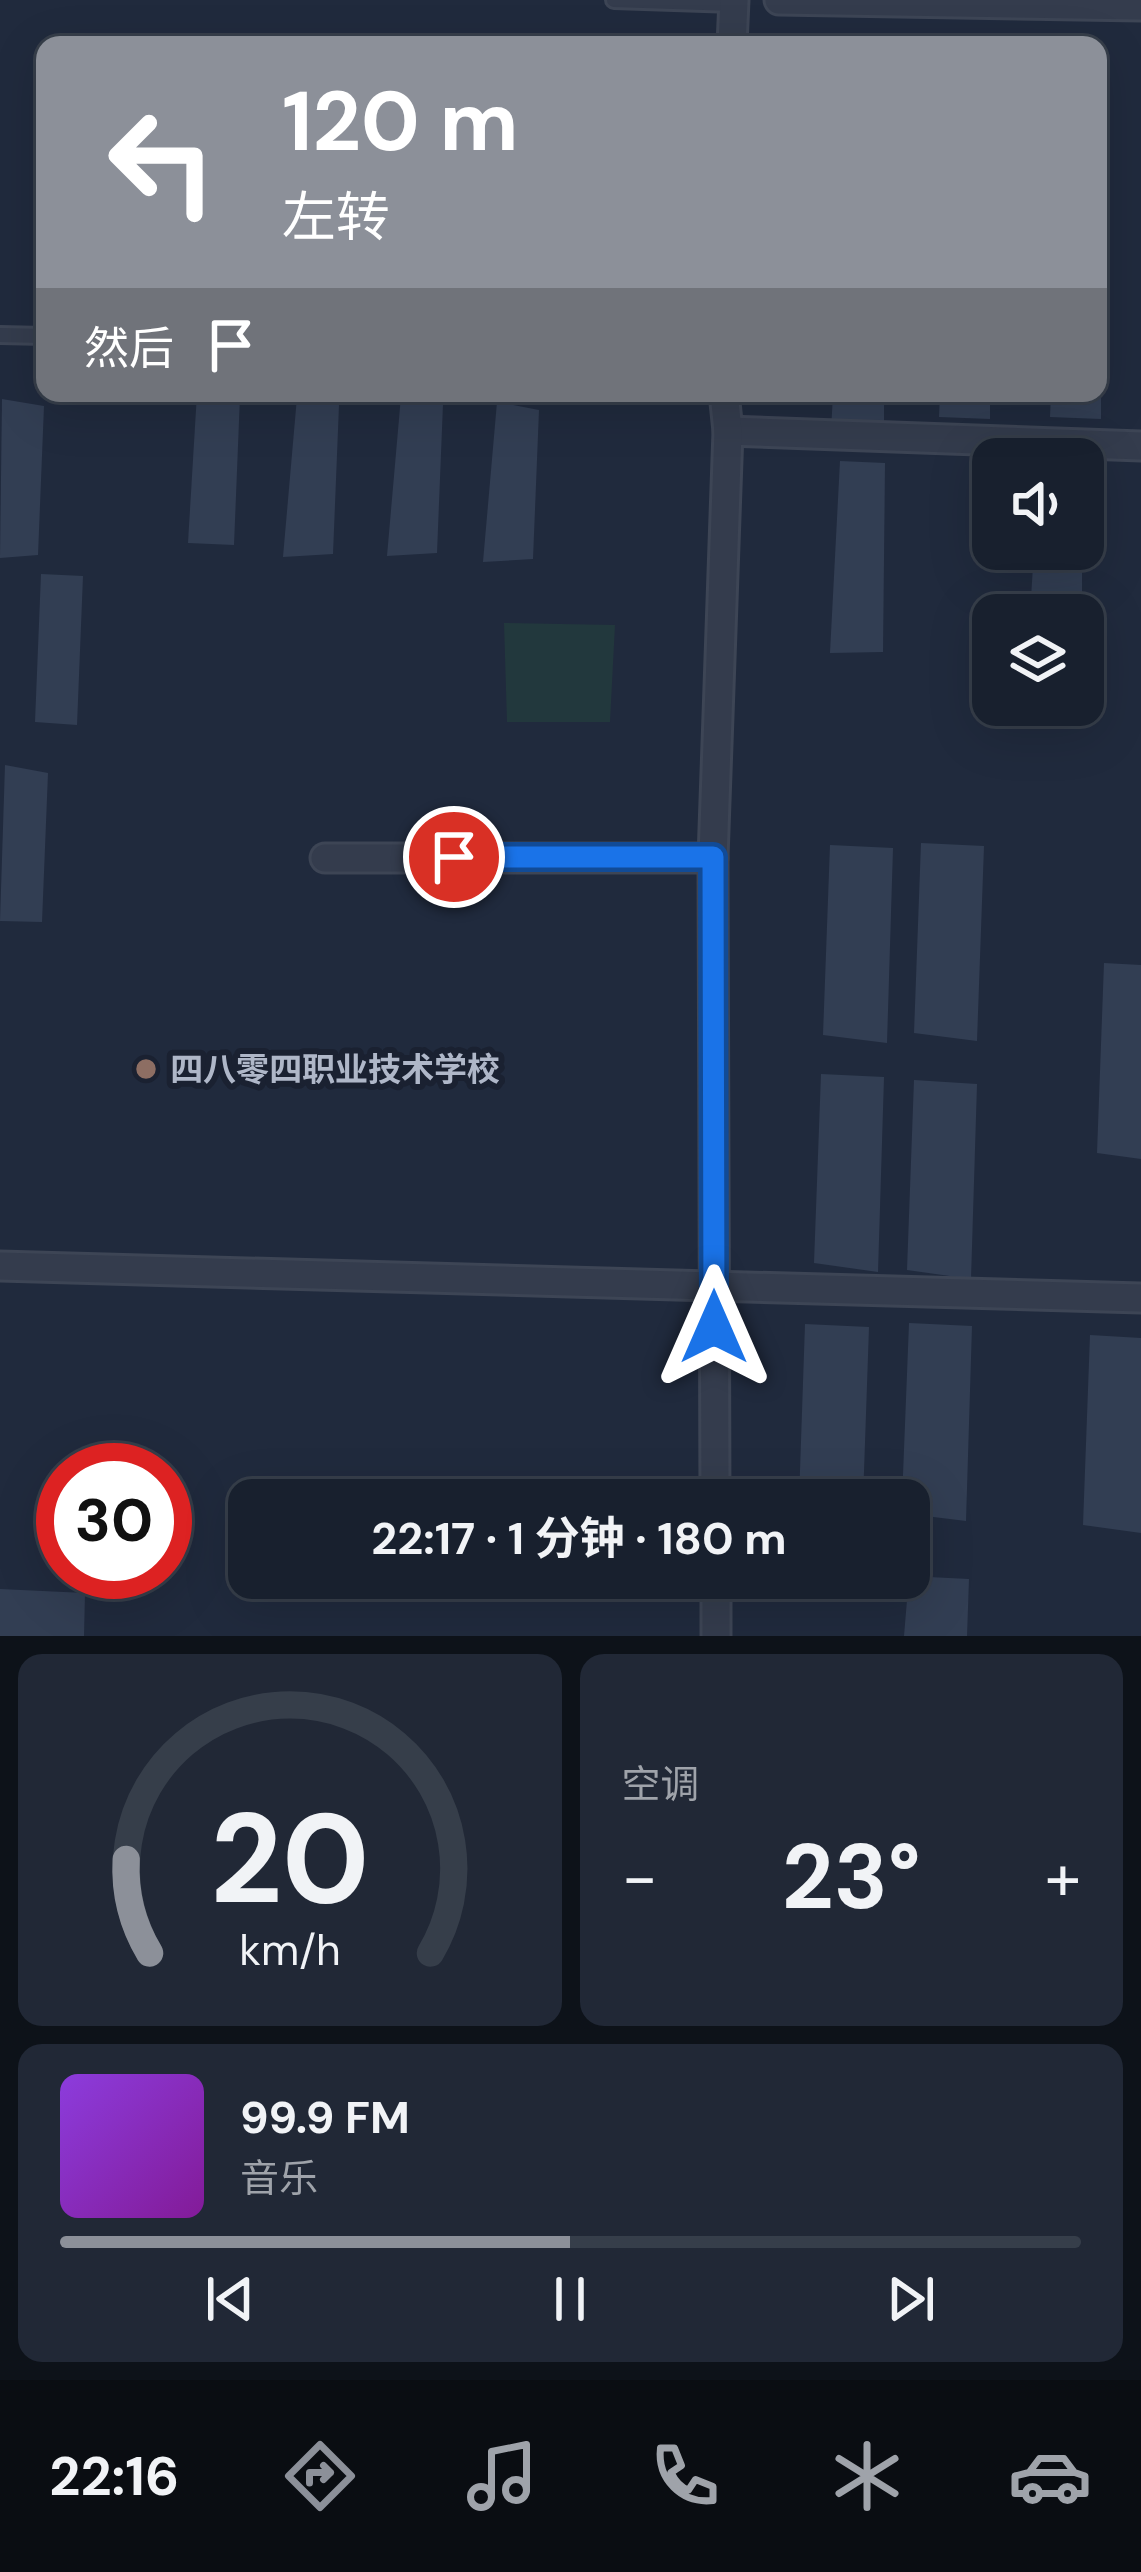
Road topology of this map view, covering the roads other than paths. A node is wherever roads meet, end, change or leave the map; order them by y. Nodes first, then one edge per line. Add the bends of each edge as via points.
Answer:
1 (614, 0) edge
2 (779, 0) edge
3 (742, 1) edge
4 (1141, 6) edge
5 (734, 36) edge
6 (0, 335) edge
7 (36, 336) edge
8 (725, 402) edge
9 (728, 431) junction
10 (1141, 446) edge
11 (325, 857) dead end
12 (713, 857) junction
13 (0, 1265) edge
14 (713, 1283) junction
15 (1141, 1298) edge
16 (715, 1479) edge
17 (716, 1599) edge
18 (716, 1636) edge

1 - 3 lane
2 - 4 street
3 - 5 street
6 - 7 lane
8 - 9 street
9 - 10 street
9 - 12 street
11 - 12 street
12 - 14 street
13 - 14 street
14 - 15 street
14 - 16 street
17 - 18 street

